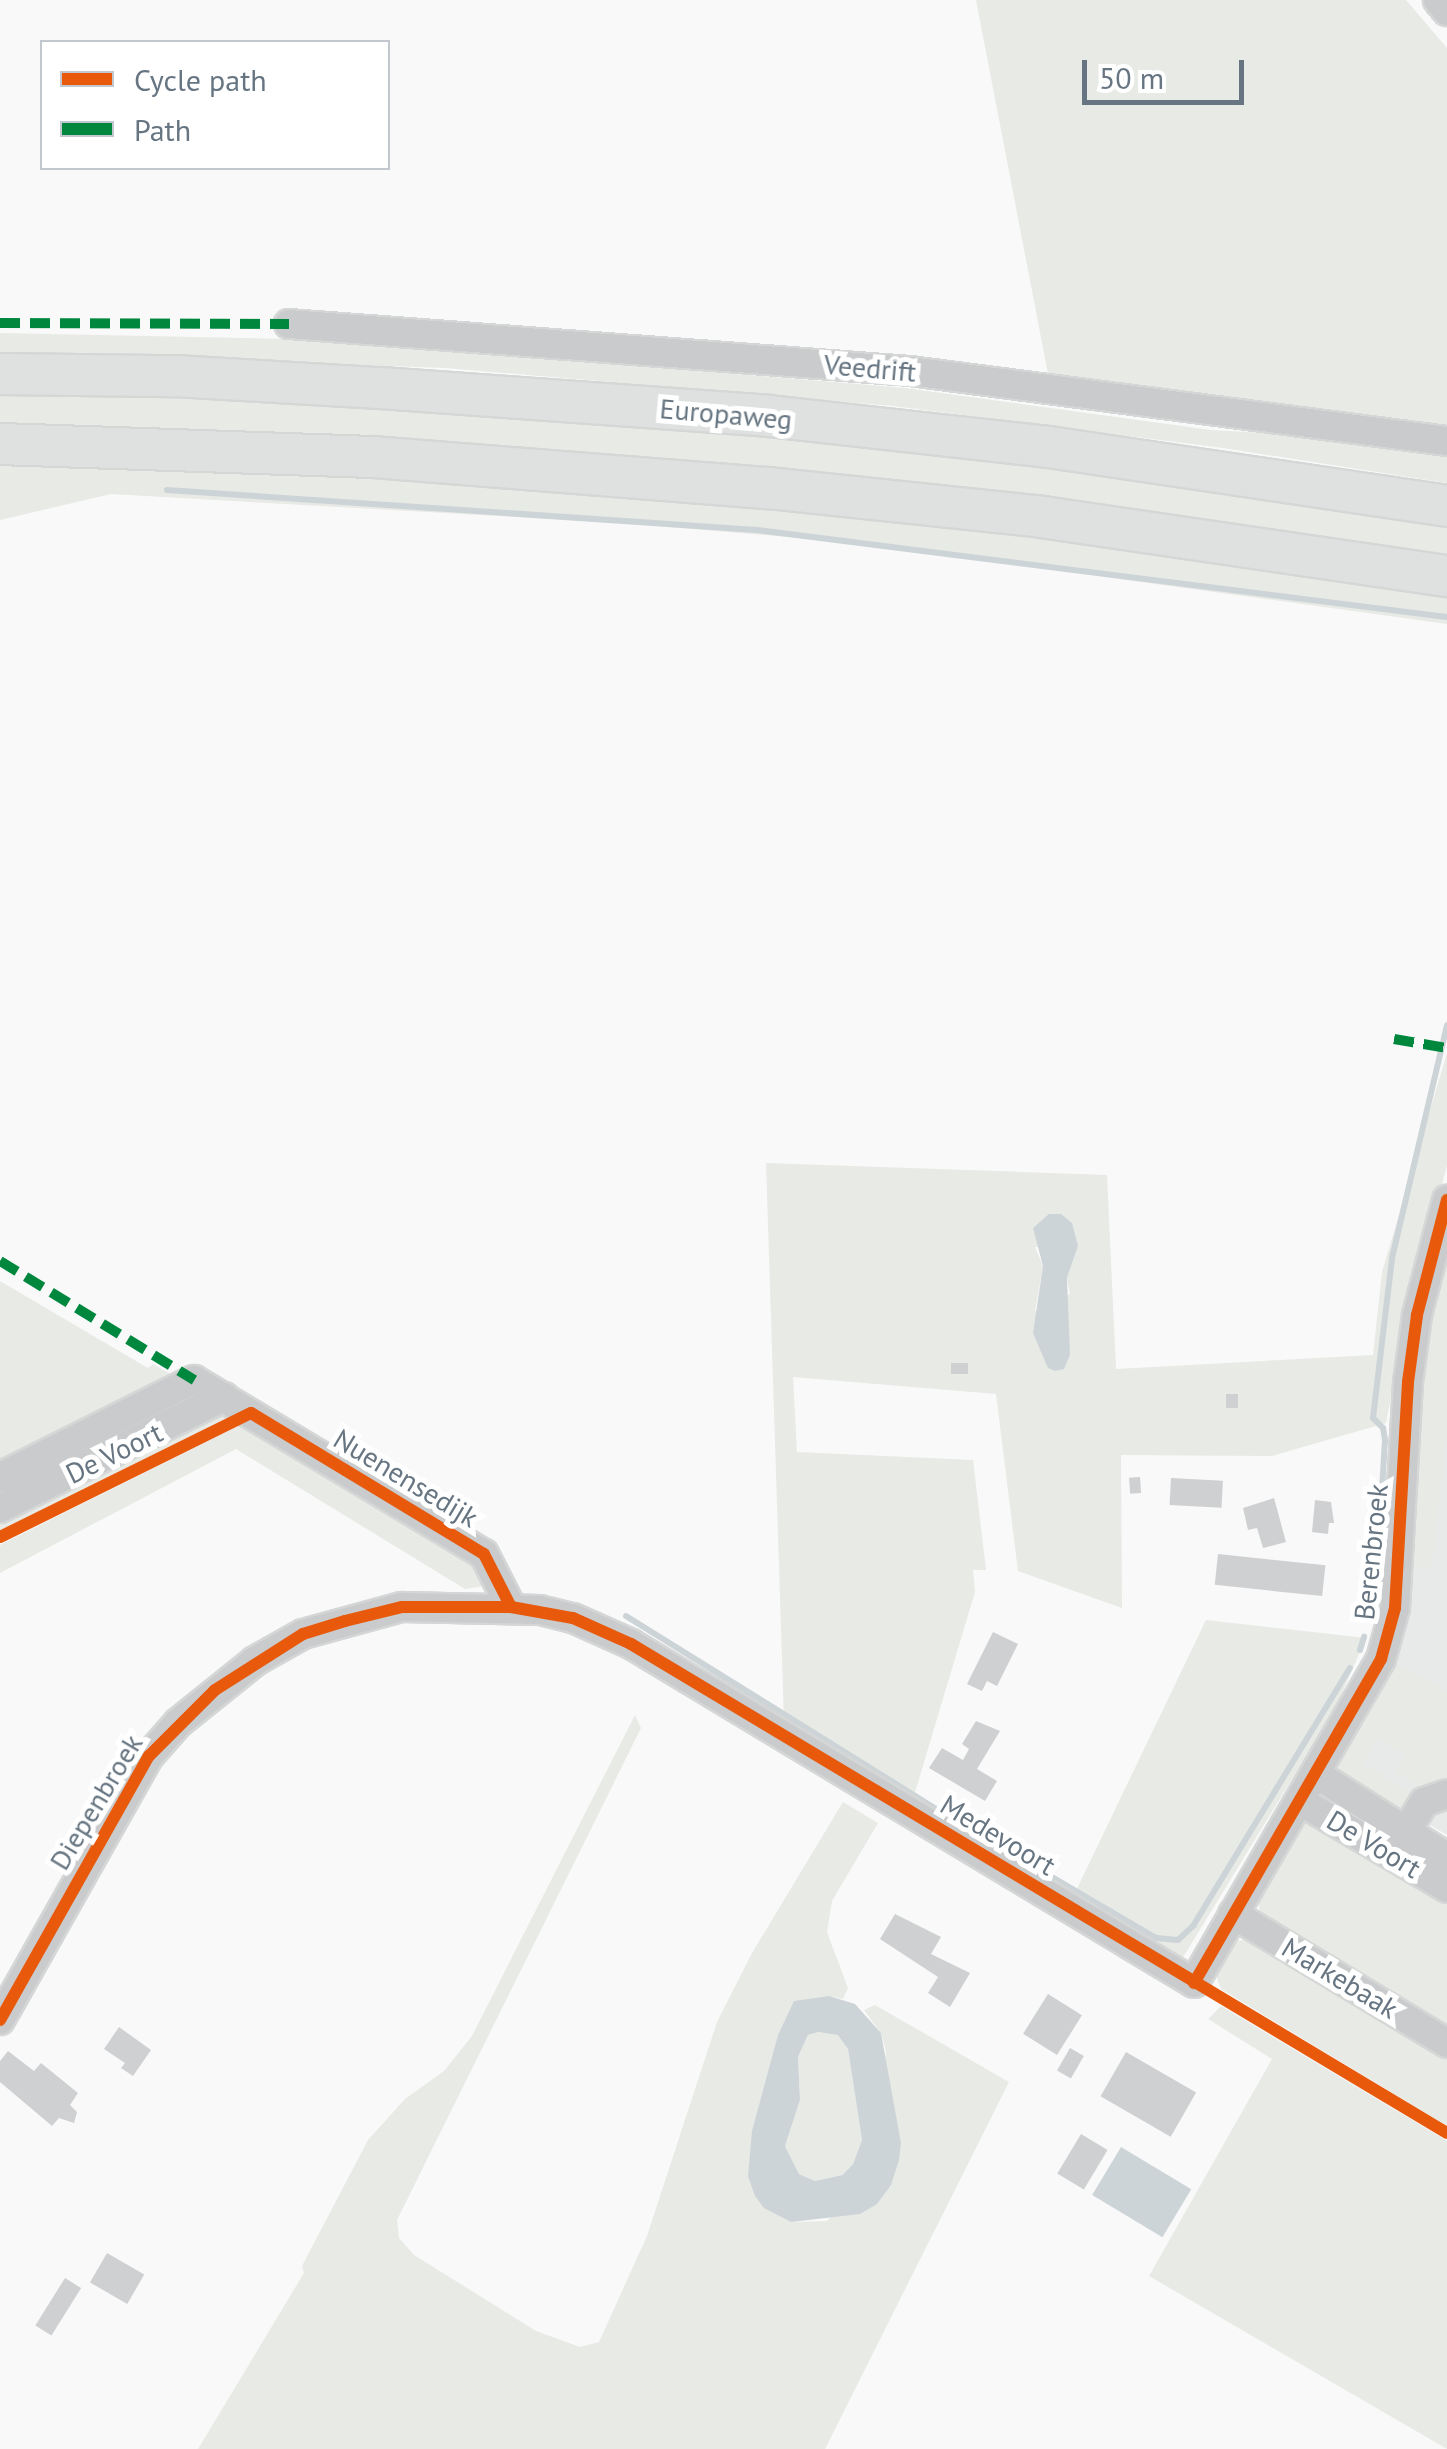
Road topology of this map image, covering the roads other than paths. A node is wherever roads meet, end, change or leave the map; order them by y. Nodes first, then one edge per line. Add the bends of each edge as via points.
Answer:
1 (1438, 0) edge
2 (1447, 11) edge
3 (289, 324) dead end
4 (0, 374) edge
5 (1447, 440) edge
6 (0, 444) edge
7 (1447, 506) edge
8 (1447, 576) edge
9 (1447, 1200) edge
10 (194, 1380) joint
11 (224, 1396) junction
12 (0, 1476) edge
13 (0, 1508) edge
14 (511, 1607) junction
15 (1316, 1774) junction
16 (1447, 1794) edge
17 (1300, 1801) junction
18 (1399, 1844) junction
19 (1447, 1857) edge
20 (1447, 1888) edge
21 (1233, 1914) junction
22 (1194, 1983) joint
23 (0, 2020) edge
24 (1447, 2043) edge

1 - 2 street
3 - 5 street, Veedrift via 910,371
4 - 7 highway, Europaweg via 175,376 768,416 1048,447
6 - 8 highway via 372,457 768,488 1042,517
9 - 15 street, Berenbroek via 1410,1365 1395,1608 1382,1659
10 - 11 street, Nuenensedijk
10 - 12 street, De Voort
11 - 13 street, De Voort
11 - 14 street, Nuenensedijk via 484,1554
14 - 22 street, Medevoort via 572,1618 632,1644
14 - 23 street, Diepenbroek via 402,1607 345,1621 303,1634 215,1690 148,1756
15 - 17 street, Berenbroek
15 - 18 street, De Voort
16 - 18 street via 1424,1802
17 - 18 street, De Voort
17 - 21 street, Berenbroek
18 - 19 street, De Voort
18 - 20 street, De Voort
21 - 22 street, Berenbroek
21 - 24 street, Markebaak

